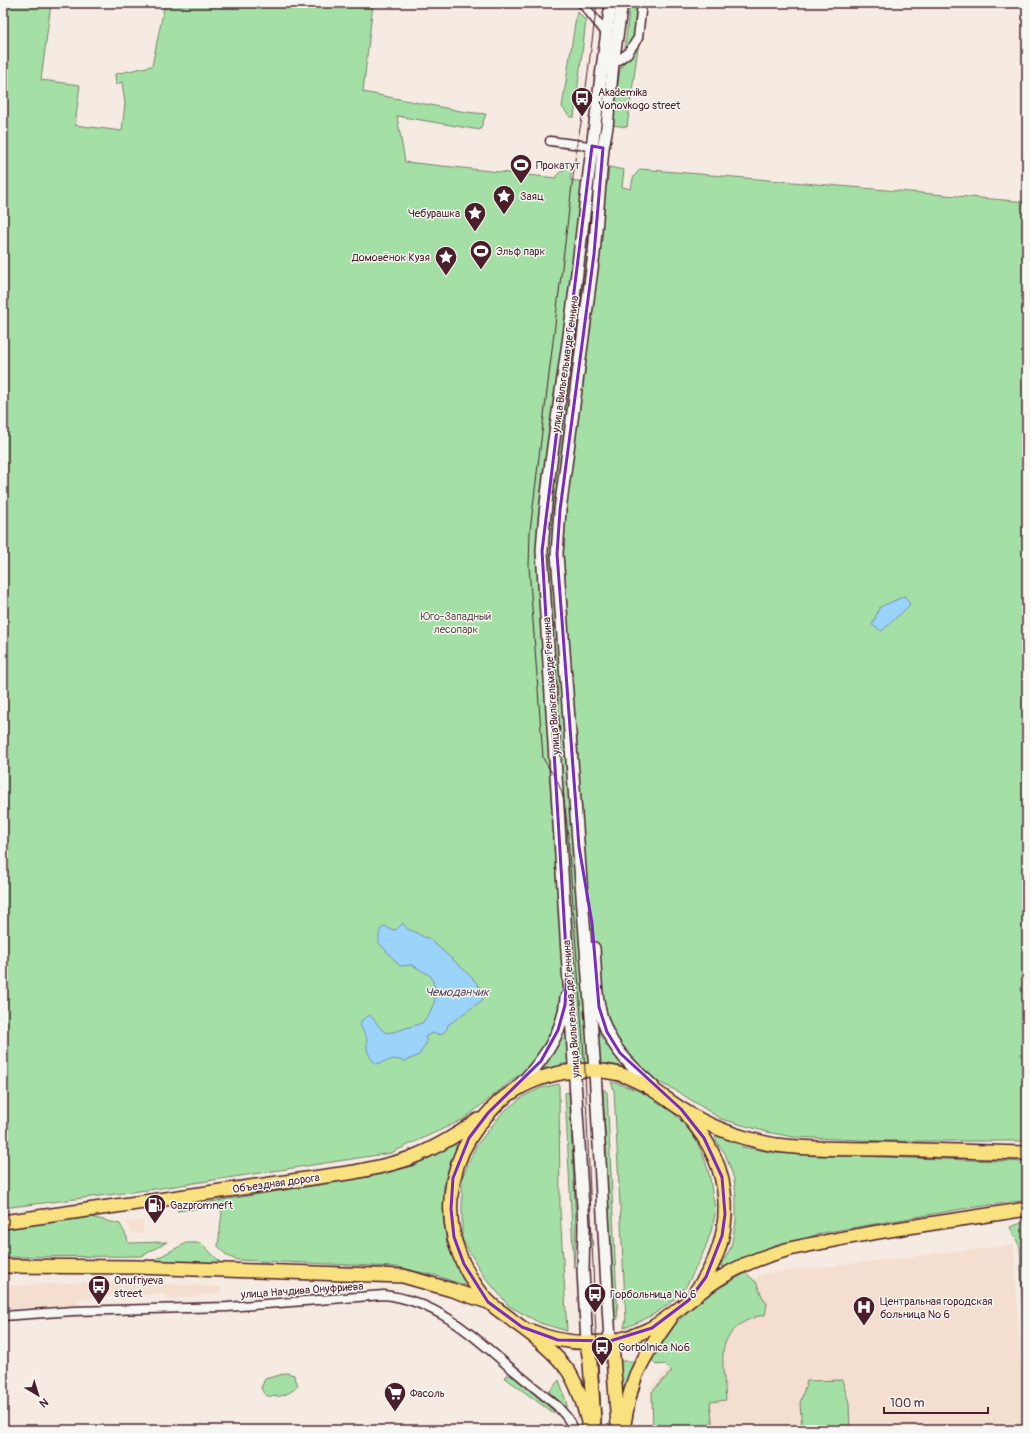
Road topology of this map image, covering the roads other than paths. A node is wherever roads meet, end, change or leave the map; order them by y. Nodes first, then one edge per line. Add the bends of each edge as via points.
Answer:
1 (582, 3) edge
2 (611, 3) edge
3 (622, 3) edge
4 (642, 3) edge
5 (606, 33) junction
6 (613, 64) junction
7 (550, 141) dead end
8 (592, 146) junction
9 (604, 148) junction
10 (579, 847) junction
11 (567, 968) junction
12 (576, 1071) junction
13 (595, 1071) junction
14 (508, 1095) junction
15 (667, 1099) junction
16 (681, 1109) junction
17 (488, 1113) junction
18 (1027, 1153) edge
19 (1027, 1209) edge
20 (3, 1222) edge
21 (3, 1266) edge
22 (688, 1300) junction
23 (488, 1302) junction
24 (677, 1310) junction
25 (3, 1316) edge
26 (522, 1327) junction
27 (610, 1341) junction
28 (587, 1343) junction
29 (575, 1430) edge
30 (590, 1430) edge
31 (594, 1430) edge
32 (618, 1430) edge
33 (623, 1430) edge

1 - 5 street
2 - 5 main road, улица Вильгельма де Геннина
3 - 6 main road, улица Вильгельма де Геннина
4 - 6 street via 638,38 628,54
5 - 8 main road, улица Вильгельма де Геннина
6 - 9 main road, улица Вильгельма де Геннина
7 - 8 street
8 - 9 street
8 - 11 main road, улица Вильгельма де Геннина via 542,550
9 - 10 main road, улица Вильгельма де Геннина via 594,254 560,510 557,554
10 - 13 main road, улица Вильгельма де Геннина
10 - 15 main road via 592,923 603,1024 611,1040 629,1064
11 - 12 main road, улица Вильгельма де Геннина
11 - 14 main road via 565,1005 558,1030 535,1069
12 - 13 main road
12 - 14 main road via 535,1080
12 - 28 main road, улица Вильгельма де Геннина
13 - 15 main road via 608,1071 639,1081
13 - 27 main road, улица Вильгельма де Геннина
14 - 17 main road
15 - 16 main road
16 - 18 main road via 732,1134 777,1145
16 - 22 main road via 704,1138 715,1158 725,1196 722,1236 715,1258 706,1278
17 - 20 main road, Объездная дорога via 434,1147 409,1158 355,1172
17 - 23 main road via 461,1152 453,1178 451,1209 454,1237 464,1264
19 - 22 main road via 863,1234 786,1250 749,1263 722,1277
21 - 23 main road via 136,1267 403,1276
22 - 24 main road
23 - 26 main road
24 - 27 main road via 652,1328 634,1336
24 - 33 main road via 655,1340 636,1376
25 - 29 street, улица Начдива Онуфриева via 73,1311 227,1307 398,1296 429,1308 460,1326 564,1413
26 - 28 main road via 558,1340
26 - 30 main road via 544,1345 568,1371 582,1400
27 - 28 main road
27 - 32 main road
28 - 31 main road

